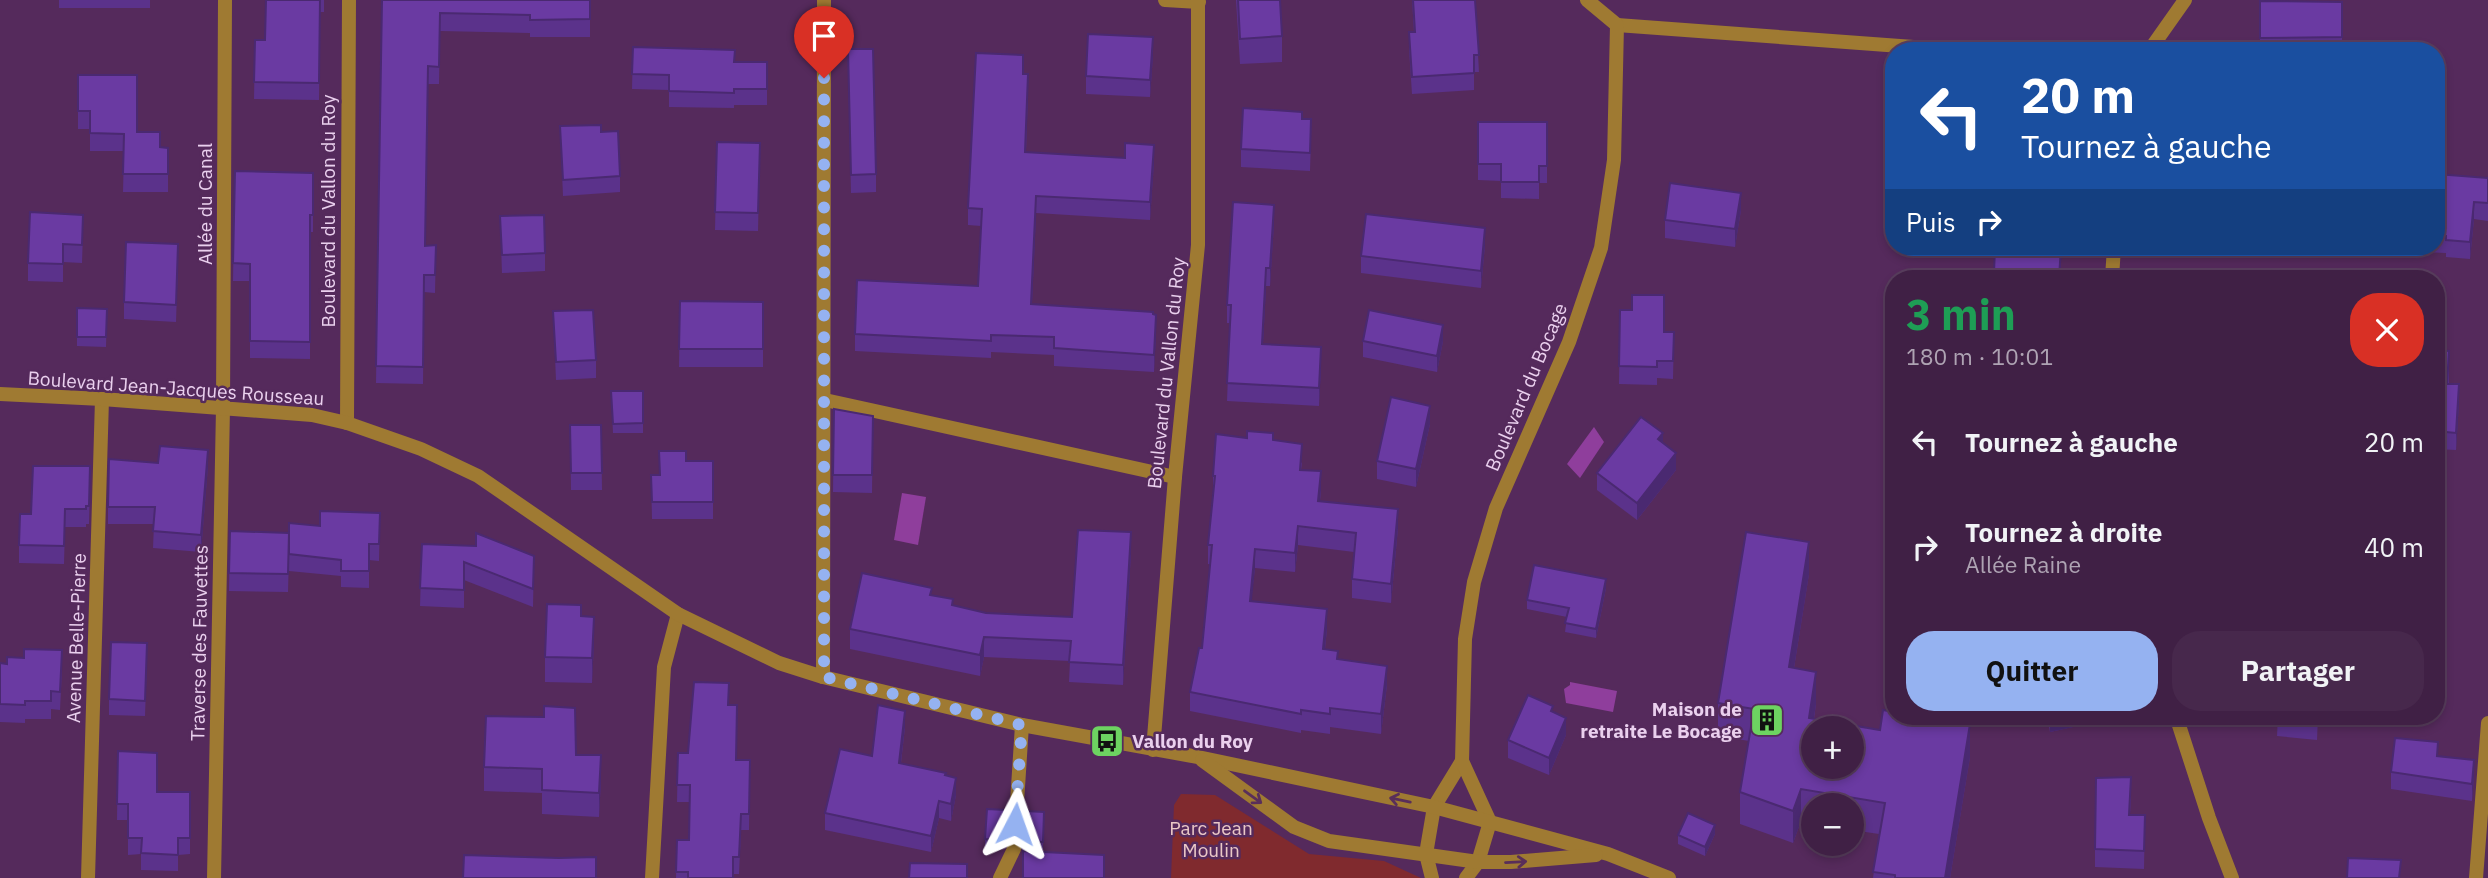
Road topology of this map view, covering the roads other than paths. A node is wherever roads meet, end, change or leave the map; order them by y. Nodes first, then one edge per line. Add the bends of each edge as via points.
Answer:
1 (225, 0) edge
2 (349, 0) edge
3 (824, 0) edge
4 (1165, 0) edge
5 (1587, 0) edge
6 (2185, 0) edge
7 (1199, 1) edge
8 (1617, 25) junction
9 (2155, 42) edge
10 (1885, 45) edge
11 (0, 394) edge
12 (102, 399) junction
13 (825, 400) junction
14 (223, 408) junction
15 (347, 423) junction
16 (1175, 477) junction
17 (678, 614) junction
18 (824, 677) junction
19 (2488, 723) edge
20 (1022, 725) junction
21 (2179, 725) edge
22 (1153, 750) junction
23 (1198, 757) junction
24 (1462, 761) junction
25 (1434, 807) junction
26 (1490, 822) junction
27 (1426, 854) junction
28 (1608, 854) junction
29 (1478, 862) junction
30 (88, 878) edge
31 (214, 878) edge
32 (652, 878) edge
33 (1000, 878) edge
34 (1432, 878) edge
35 (1466, 878) edge
36 (1669, 878) edge
37 (2232, 878) edge
38 (2476, 878) edge

1 - 14 street, Allée du Canal
2 - 15 street, Boulevard du Vallon du Roy
3 - 13 street
4 - 7 street
5 - 8 street
6 - 9 street
7 - 16 street, Boulevard du Vallon du Roy via 1198,245
8 - 10 street
8 - 24 street, Boulevard du Bocage via 1614,160 1601,248 1569,342 1496,508 1474,582 1465,639
11 - 12 street, Boulevard Jean-Jacques Rousseau
12 - 14 street, Boulevard Jean-Jacques Rousseau
12 - 30 street, Avenue Belle-Pierre
13 - 16 street
13 - 18 street
14 - 15 street, Boulevard Jean-Jacques Rousseau via 312,415
14 - 31 street, Traverse des Fauvettes
15 - 17 street, Boulevard Jean-Jacques Rousseau via 478,475
16 - 22 street, Boulevard du Vallon du Roy
17 - 18 street, Boulevard Jean-Jacques Rousseau via 779,663
17 - 32 street via 664,667
18 - 20 street, Boulevard Jean-Jacques Rousseau
19 - 38 street
20 - 22 street, Boulevard Jean-Jacques Rousseau
20 - 33 street via 1014,849
21 - 37 street
22 - 23 street, Boulevard Jean-Jacques Rousseau
25 -> 23 street, Boulevard Jean-Jacques Rousseau
23 -> 27 street, Boulevard Jean-Jacques Rousseau via 1294,827 1329,841
24 - 25 street, Boulevard du Bocage
24 - 26 street, Boulevard du Bocage
25 - 26 street, Boulevard Jean-Jacques Rousseau
25 - 27 street
26 - 28 street, Boulevard Jean-Jacques Rousseau
26 - 29 street
27 - 29 street, Boulevard Jean-Jacques Rousseau
27 - 34 street
29 -> 28 street, Boulevard Jean-Jacques Rousseau
28 - 36 street, Boulevard Jean-Jacques Rousseau
29 - 35 street

